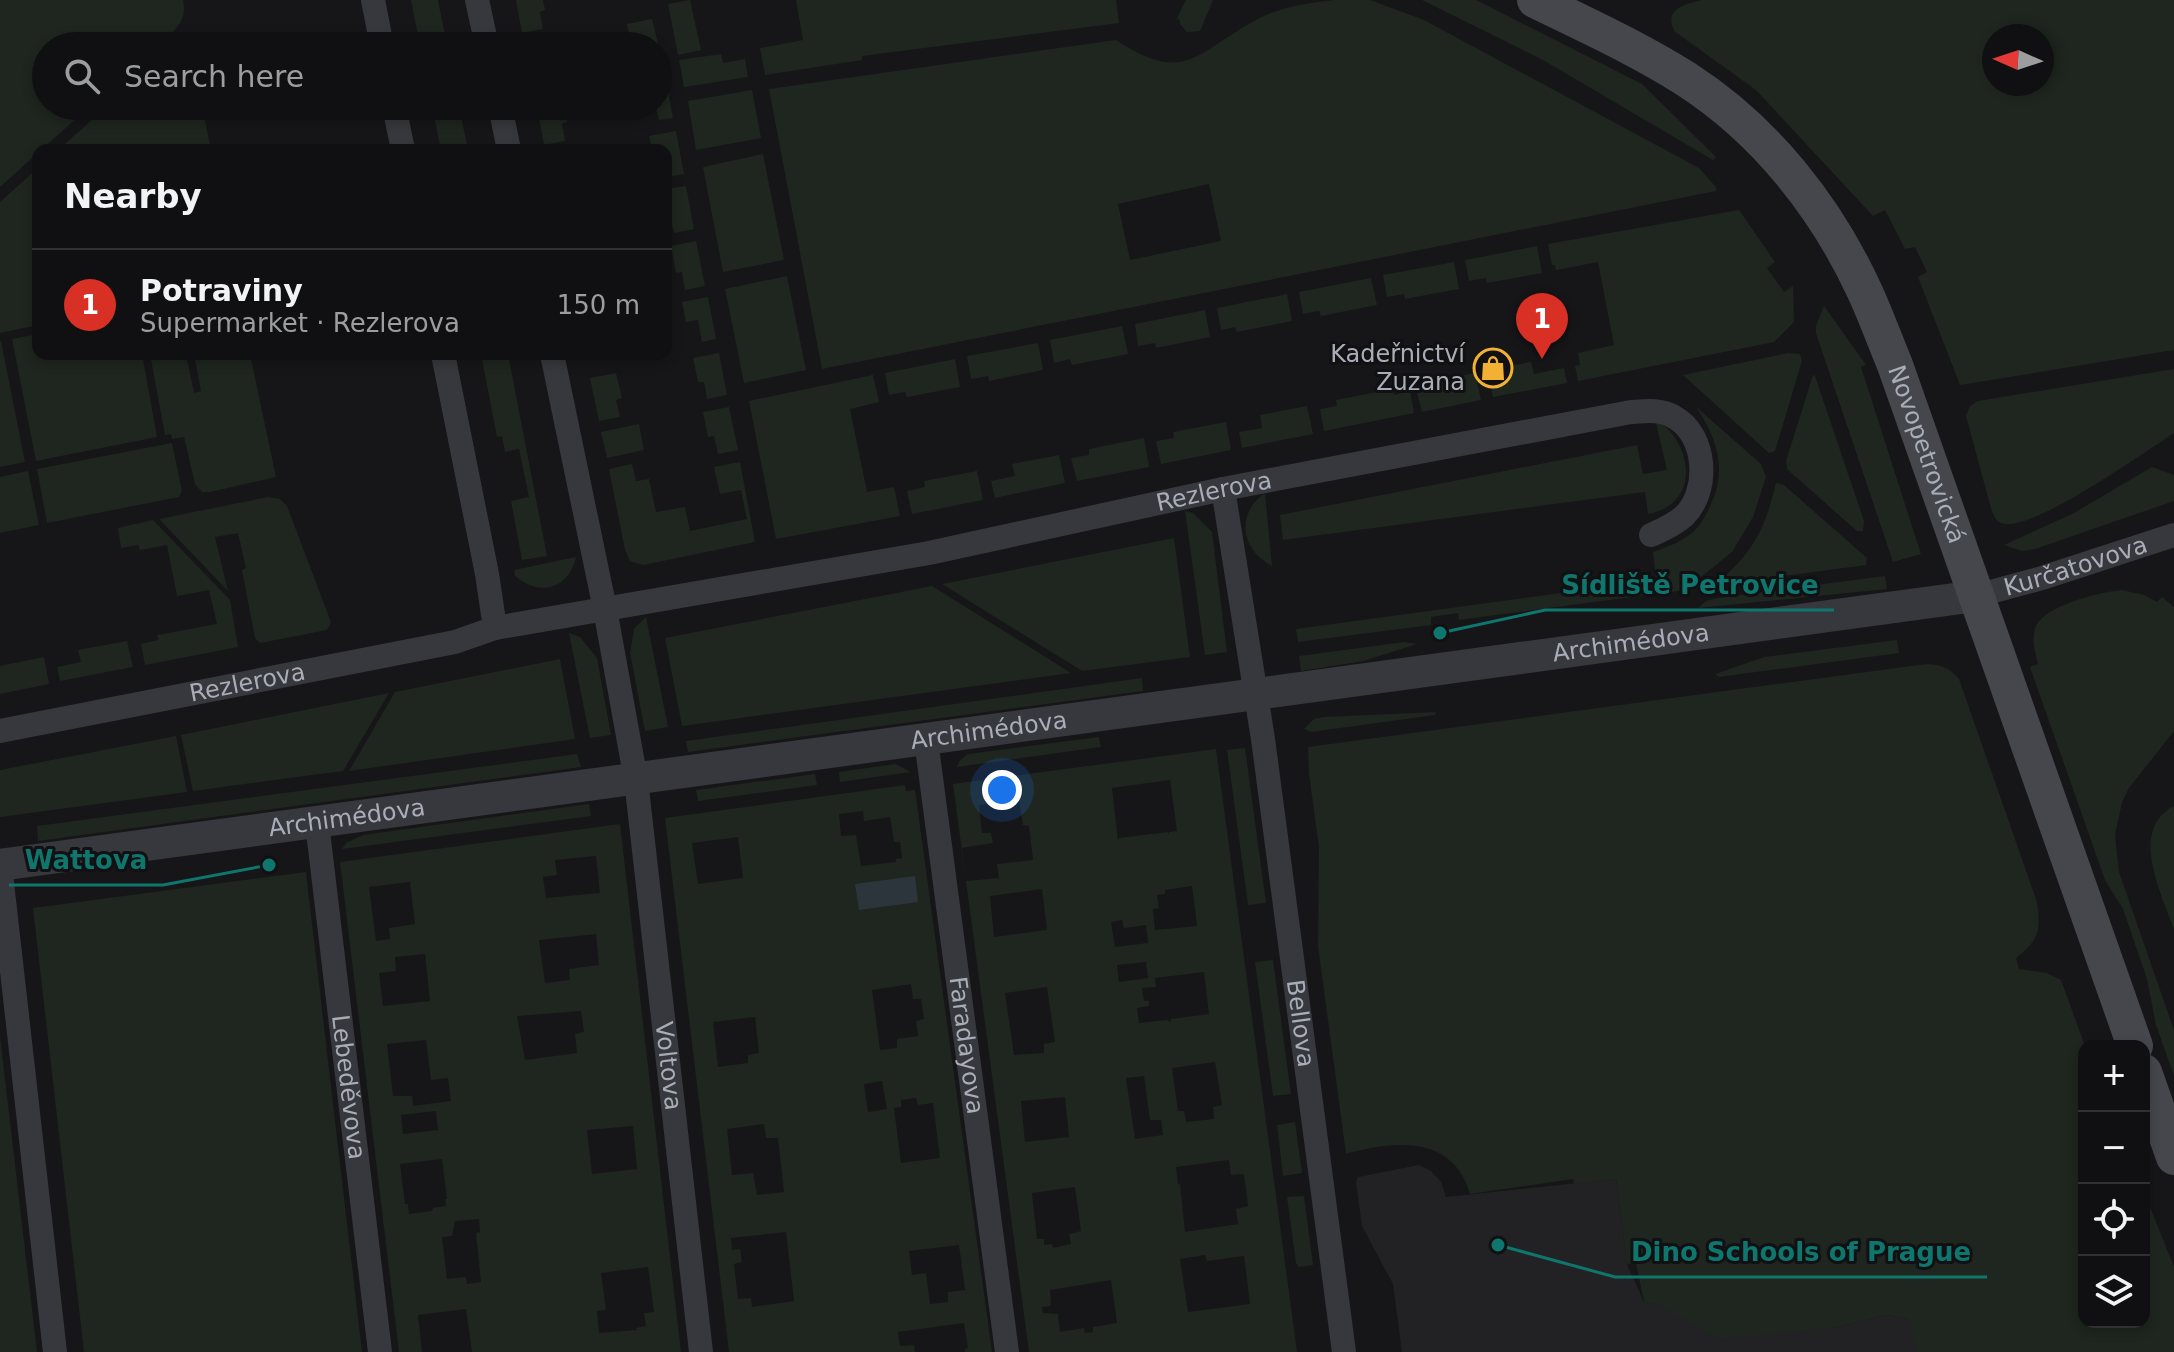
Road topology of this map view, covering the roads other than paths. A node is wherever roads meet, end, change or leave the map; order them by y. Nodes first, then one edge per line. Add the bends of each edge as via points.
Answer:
1 (373, 0) edge
2 (477, 0) edge
3 (1535, 0) edge
4 (379, 32) edge
5 (484, 32) edge
6 (397, 120) edge
7 (503, 120) edge
8 (402, 144) edge
9 (508, 144) edge
10 (444, 360) edge
11 (553, 360) edge
12 (1223, 489) junction
13 (1651, 535) dead end
14 (2174, 535) edge
15 (1976, 596) junction
16 (605, 609) junction
17 (495, 628) junction
18 (1255, 695) junction
19 (0, 731) edge
20 (926, 740) junction
21 (636, 780) junction
22 (317, 823) junction
23 (0, 865) edge
24 (2133, 1040) edge
25 (2150, 1089) edge
26 (2174, 1157) edge
27 (55, 1352) edge
28 (380, 1352) edge
29 (701, 1352) edge
30 (1007, 1352) edge
31 (1344, 1352) edge

1 - 4 street
2 - 5 street
3 - 15 main road, Novopetrovická via 1664,65 1717,101 1767,145 1818,209 1872,307
6 - 8 street
7 - 9 street
10 - 17 street
11 - 16 street
12 - 13 street, Rezlerova via 1631,412 1665,412 1694,438 1702,468 1695,502 1684,516
12 - 16 street, Rezlerova via 929,553
12 - 18 street, Bellova
14 - 15 street, Kurčatovova
15 - 18 street, Archimédova
15 - 24 main road, Novopetrovická
16 - 17 street, Rezlerova
16 - 21 street
17 - 19 street, Rezlerova via 455,642
18 - 20 street, Archimédova
18 - 31 street, Bellova
20 - 21 street, Archimédova
20 - 30 street, Faradayova
21 - 22 street, Archimédova
21 - 29 street, Voltova
22 - 23 street, Archimédova
22 - 28 street, Lebeděvova
23 - 27 street
25 - 26 main road

